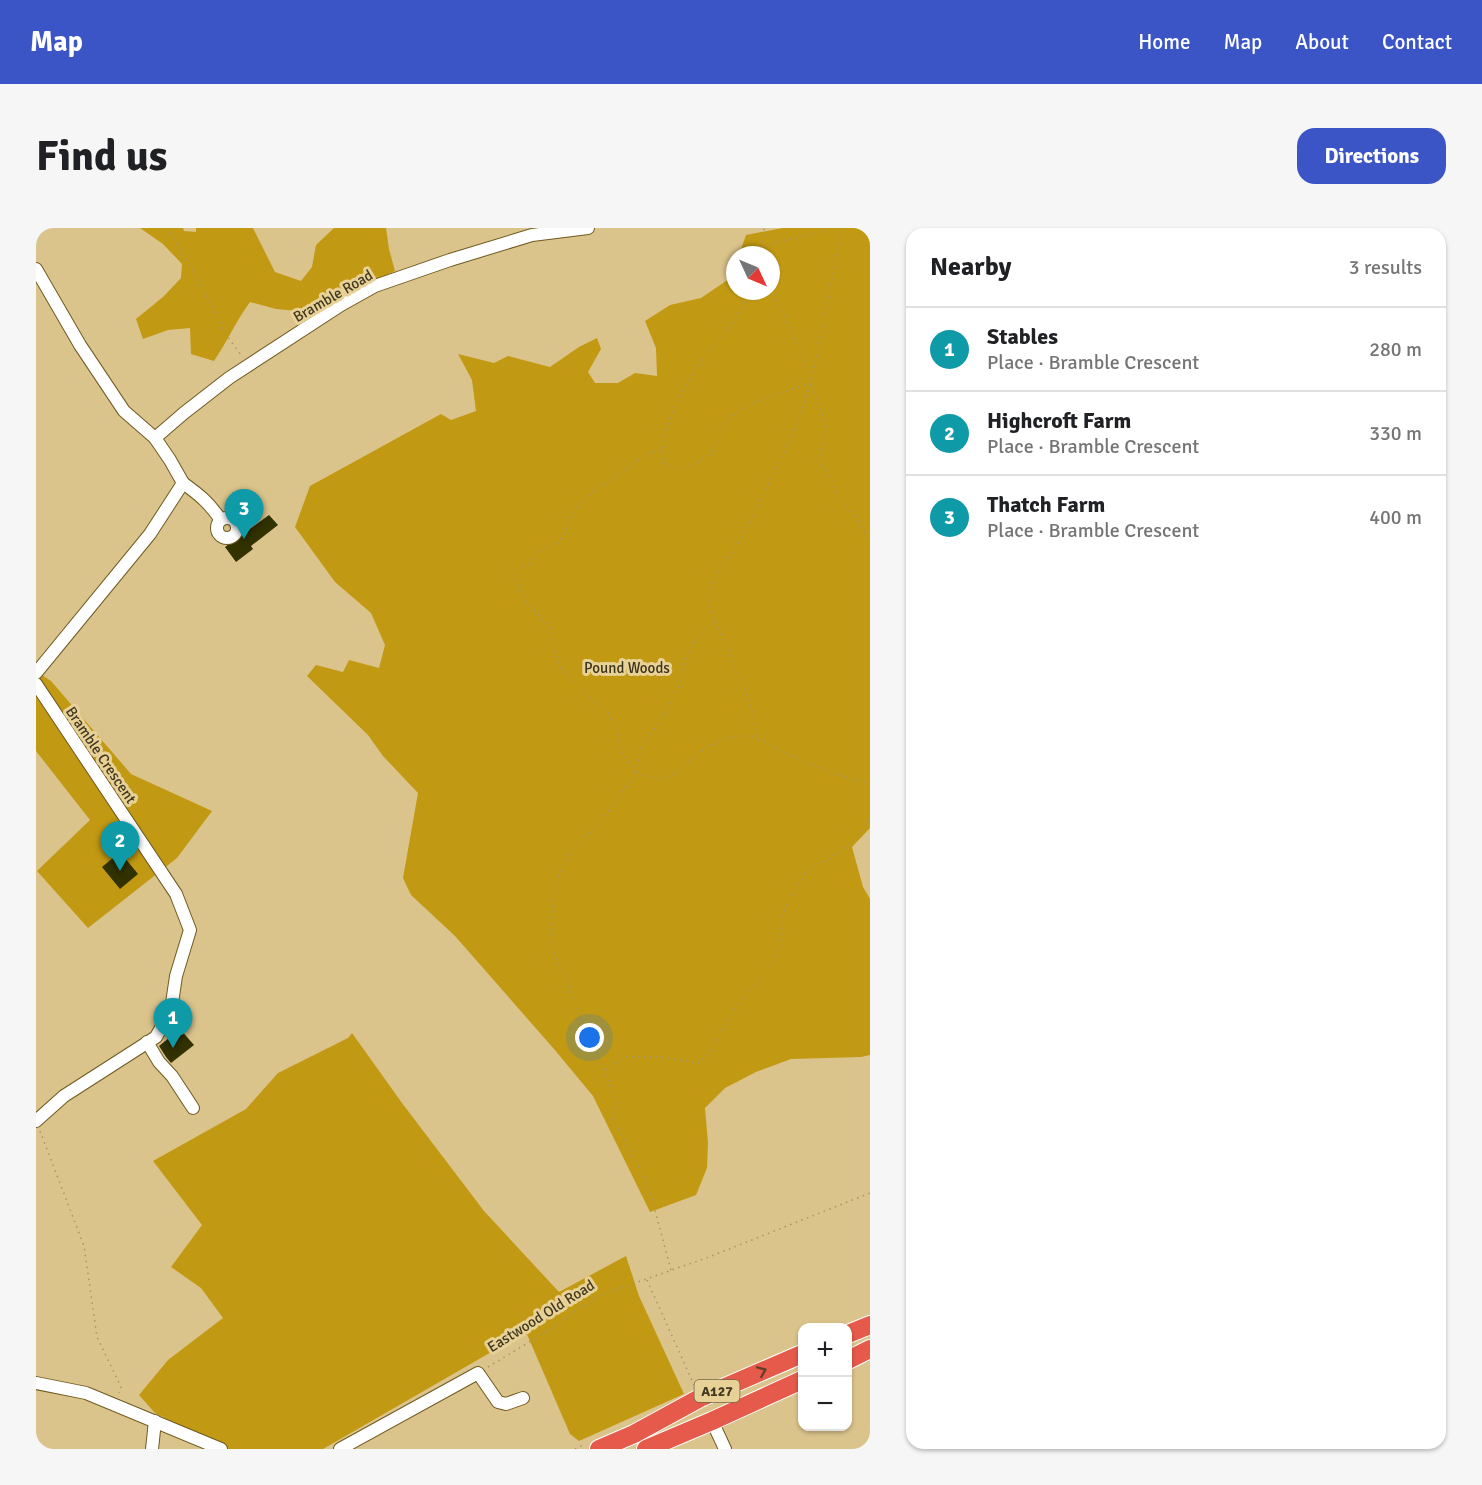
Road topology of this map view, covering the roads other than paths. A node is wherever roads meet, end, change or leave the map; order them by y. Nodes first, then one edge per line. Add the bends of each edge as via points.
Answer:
1 (588, 228) edge
2 (36, 269) edge
3 (155, 438) junction
4 (183, 483) junction
5 (221, 520) dead end
6 (36, 674) edge
7 (36, 684) edge
8 (147, 1042) junction
9 (193, 1108) dead end
10 (38, 1126) edge
11 (870, 1325) edge
12 (852, 1332) edge
13 (870, 1349) edge
14 (798, 1356) edge
15 (852, 1357) edge
16 (798, 1382) edge
17 (36, 1383) edge
18 (523, 1398) dead end
19 (155, 1421) junction
20 (712, 1421) junction
21 (152, 1449) edge
22 (221, 1449) edge
23 (340, 1449) edge
24 (599, 1449) edge
25 (646, 1449) edge
26 (725, 1449) edge

1 - 3 street, Bramble Road via 532,235 375,286 229,378
2 - 3 street via 124,411
3 - 4 street
4 - 5 street via 202,497
4 - 6 street via 150,534
7 - 8 street, Bramble Crescent via 176,894 190,930 171,1010 156,1037
8 - 9 street
8 - 10 street, Bramble Crescent via 64,1095
11 - 12 highway
13 - 15 highway
24 -> 14 highway, A127 via 700,1398
16 - 20 highway, A127
17 - 19 street via 86,1393
18 - 23 street via 506,1404 498,1402 478,1373
19 - 21 street
19 - 22 street
20 - 25 highway, A127
20 - 26 street

